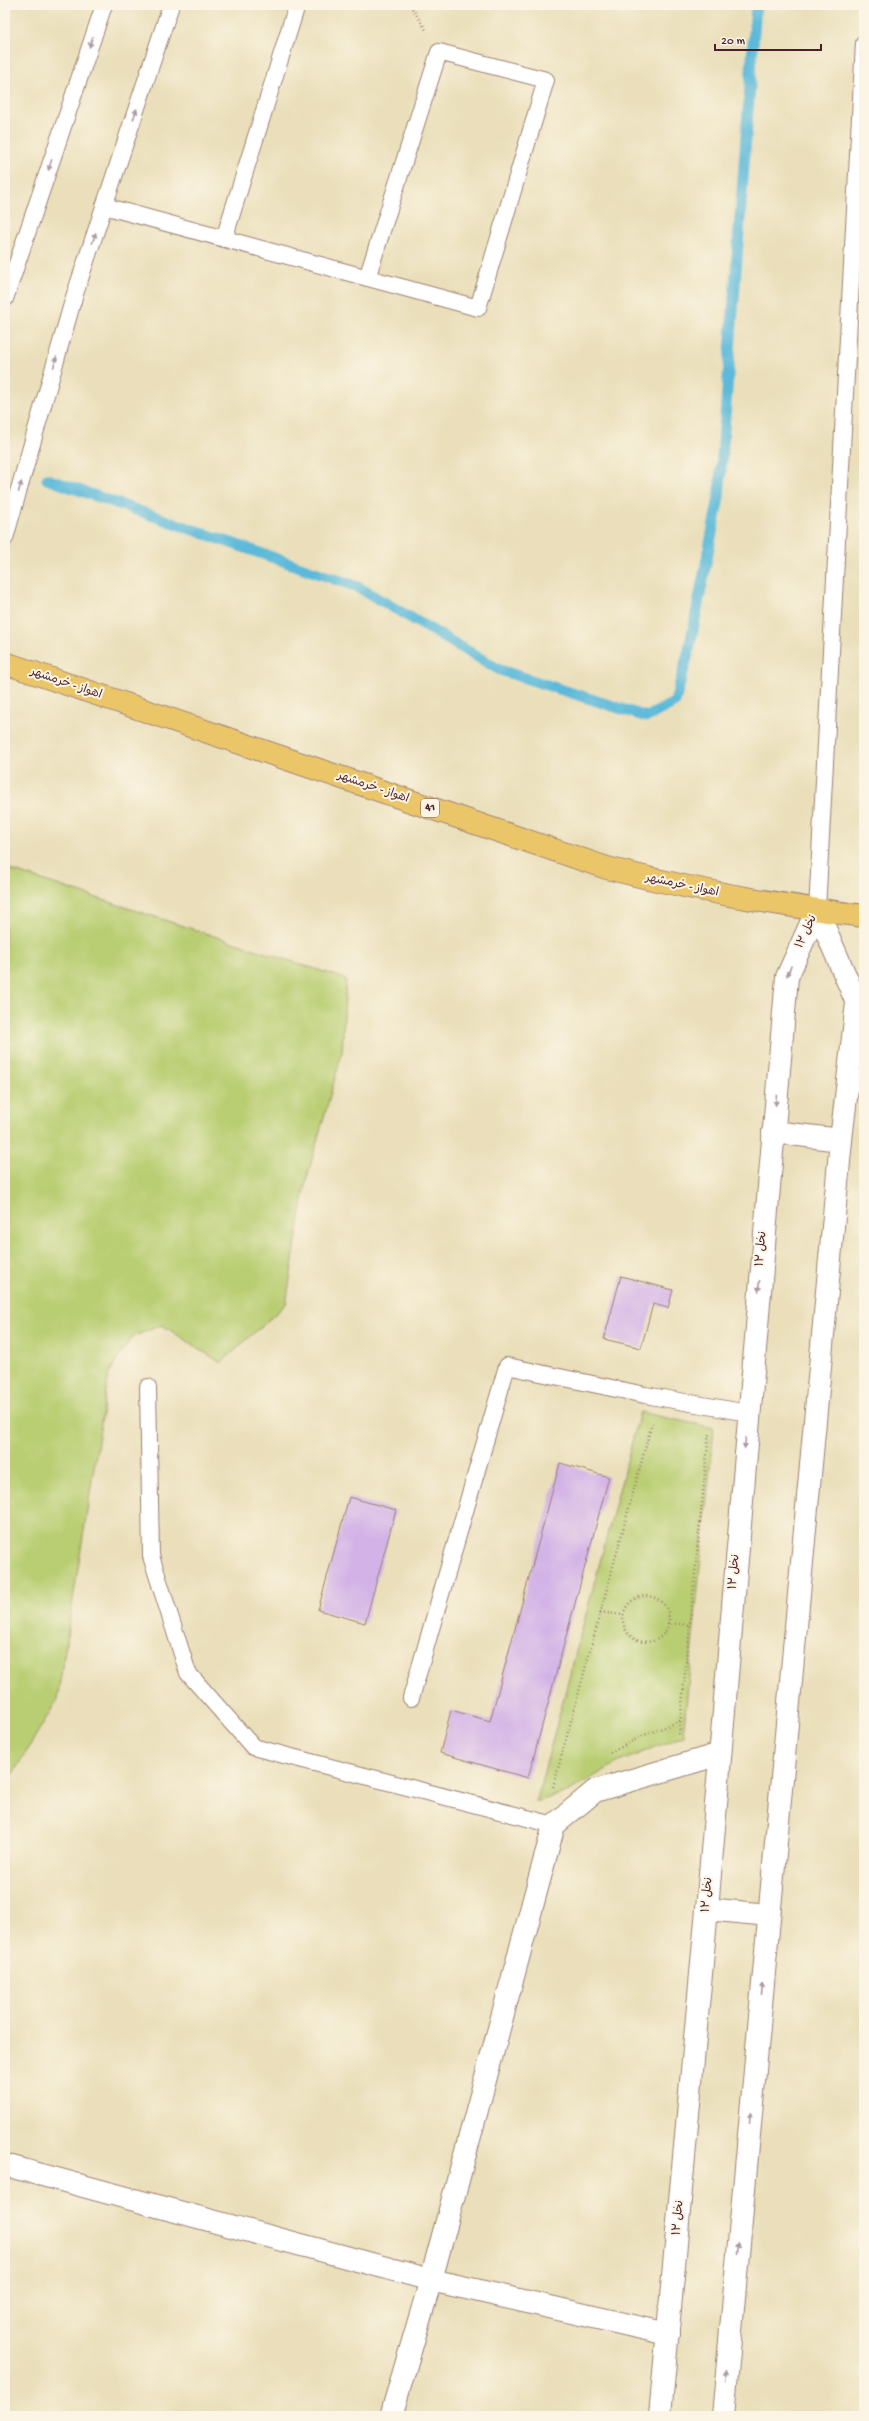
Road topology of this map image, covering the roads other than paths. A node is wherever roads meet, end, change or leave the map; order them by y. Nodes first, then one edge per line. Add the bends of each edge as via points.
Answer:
1 (104, 5) edge
2 (171, 5) edge
3 (297, 5) edge
4 (864, 43) edge
5 (104, 206) junction
6 (224, 239) junction
7 (367, 278) junction
8 (5, 299) edge
9 (5, 538) edge
10 (5, 663) edge
11 (816, 910) junction
12 (864, 916) edge
13 (856, 1074) edge
14 (773, 1132) junction
15 (841, 1140) junction
16 (148, 1387) dead end
17 (748, 1413) junction
18 (411, 1698) dead end
19 (720, 1754) junction
20 (554, 1825) junction
21 (707, 1909) junction
22 (768, 1915) junction
23 (5, 2166) edge
24 (431, 2280) junction
25 (668, 2334) junction
26 (391, 2416) edge
27 (660, 2416) edge
28 (723, 2416) edge

1 -> 8 lane
5 -> 2 lane
3 - 6 lane
4 - 11 lane
5 - 6 lane
9 -> 5 lane via 74,297
6 - 7 lane
7 - 7 lane via 478,308 546,80 439,52
10 - 11 main road, اهواز - خرمشهر / 41 via 607,868 679,886
11 - 12 main road, اهواز - خرمشهر / 41
11 - 13 street, نخل ۱۲ via 857,1003
11 -> 14 street, نخل ۱۲ via 786,977
13 - 15 street, نخل ۱۲
14 - 15 street
14 -> 17 street, نخل ۱۲
15 - 22 street, نخل ۱۲
16 - 20 lane via 151,1556 188,1673 254,1747
17 - 18 lane via 507,1366
17 -> 19 street, نخل ۱۲
19 - 20 street via 596,1791
19 - 21 street, نخل ۱۲
20 - 24 street
21 - 22 street
21 - 25 street, نخل ۱۲
28 -> 22 street, نخل ۱۲
23 - 24 street
24 - 25 street
24 - 26 street
25 - 27 street, نخل ۱۲

